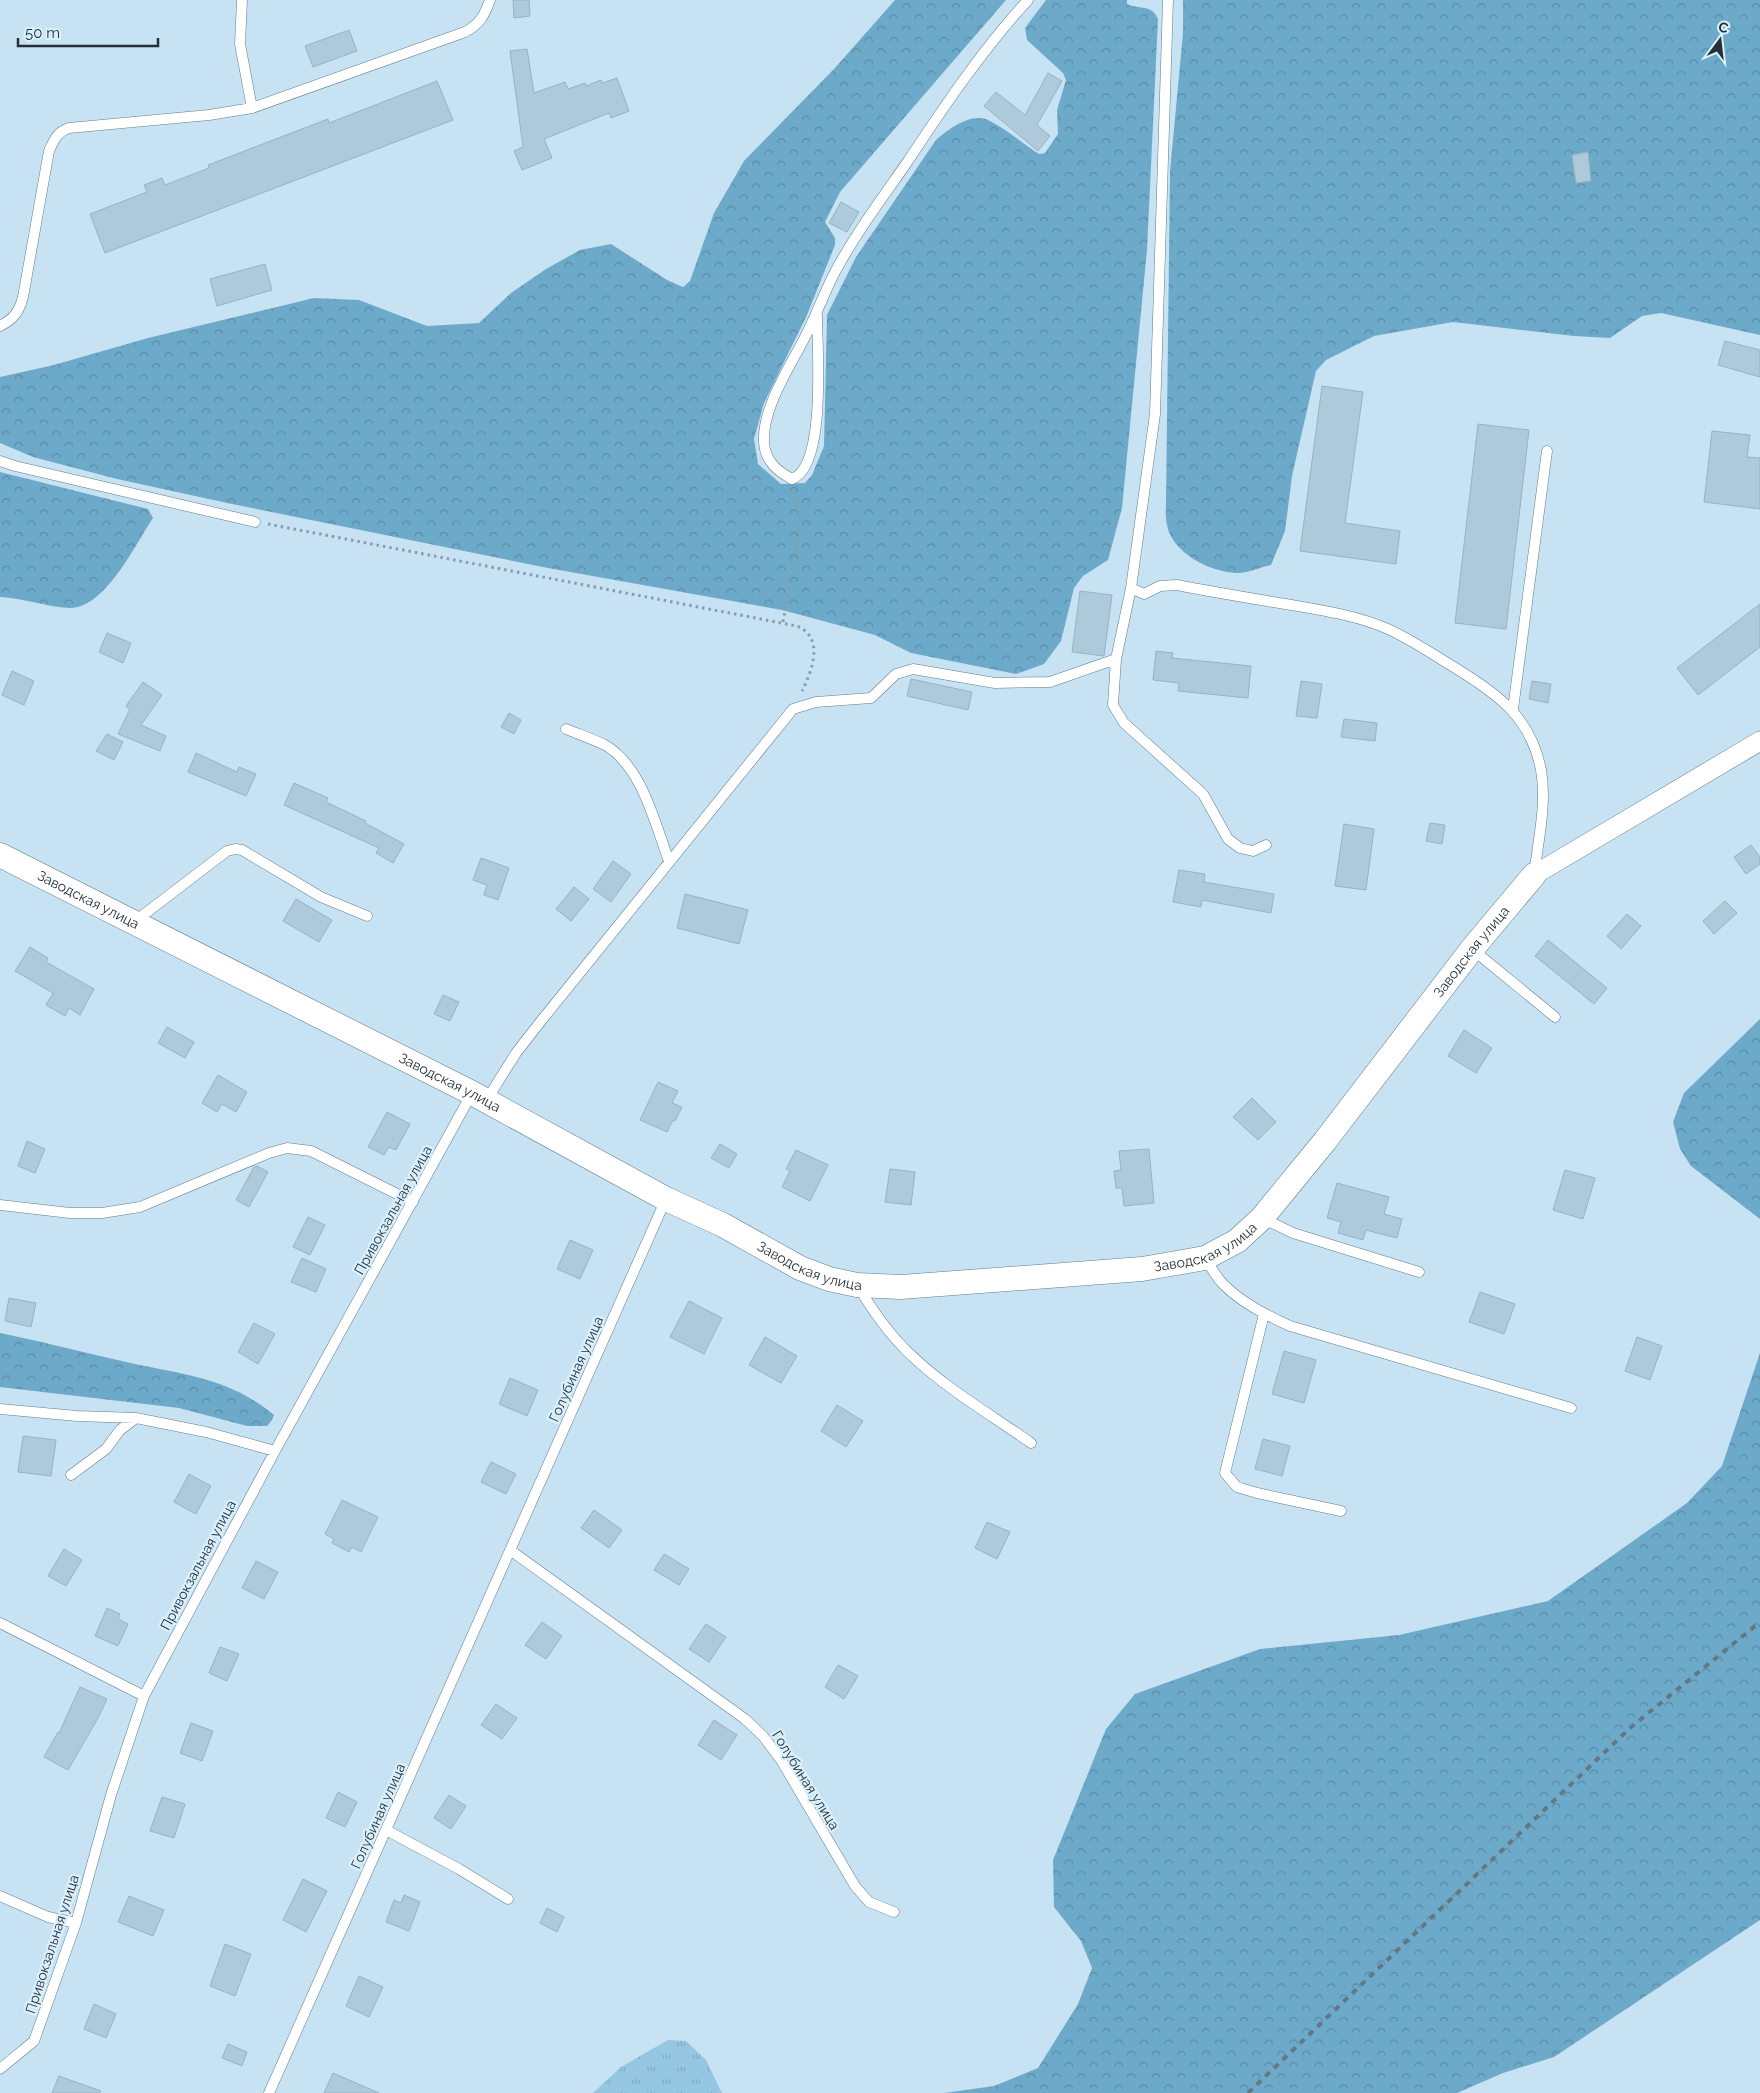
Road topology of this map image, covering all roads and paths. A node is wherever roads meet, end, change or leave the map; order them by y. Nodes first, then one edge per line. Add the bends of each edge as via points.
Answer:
1 (242, 0) edge
2 (490, 0) edge
3 (1028, 0) edge
4 (1168, 0) edge
5 (252, 108) junction
6 (817, 315) junction
7 (0, 326) edge
8 (1547, 451) dead end
9 (0, 461) edge
10 (792, 479) junction
11 (255, 522) joint
12 (1131, 588) junction
13 (783, 622) junction
14 (1116, 659) junction
15 (793, 709) junction
16 (1513, 709) junction
17 (566, 729) dead end
18 (1760, 741) edge
19 (1266, 845) dead end
20 (0, 855) edge
21 (669, 861) junction
22 (1534, 875) junction
23 (368, 916) dead end
24 (134, 922) junction
25 (1472, 949) junction
26 (1555, 1017) dead end
27 (479, 1097) junction
28 (666, 1199) junction
29 (414, 1202) junction
30 (0, 1205) edge
31 (1262, 1218) junction
32 (1205, 1258) junction
33 (1419, 1272) dead end
34 (857, 1285) junction
35 (1264, 1314) junction
36 (1571, 1408) dead end
37 (0, 1410) edge
38 (136, 1418) junction
39 (1031, 1443) dead end
40 (275, 1451) junction
41 (71, 1476) dead end
42 (1341, 1511) dead end
43 (510, 1550) junction
44 (0, 1623) edge
45 (144, 1696) junction
46 (386, 1830) junction
47 (0, 1896) edge
48 (508, 1898) dead end
49 (894, 1912) dead end
50 (76, 1924) junction
51 (3, 2064) edge
52 (269, 2093) edge

1 - 5 lane via 240,44
2 - 5 lane via 483,19 465,32
3 - 6 lane via 987,48 882,200 838,267
4 - 12 lane via 1155,414
5 - 7 lane via 61,130 49,151 19,310
6 - 10 lane via 816,427 808,465
6 - 10 lane via 776,395 765,426 763,442 767,455 779,472
8 - 16 lane
9 - 11 lane
10 - 13 path via 800,519
11 - 13 path
12 - 14 lane
12 - 16 lane via 1144,594 1160,586 1177,585 1322,610 1360,620 1388,629 1416,644 1494,693
13 - 15 path via 807,632 814,649 812,667
14 - 15 lane via 1050,682 994,683 913,669 896,674 871,698 816,702
14 - 19 lane via 1113,705 1124,723 1203,794 1228,839 1240,848 1253,851
15 - 21 lane, Привокзальная улица
16 - 22 lane via 1527,730 1541,771 1542,802
17 - 21 lane via 605,745 626,765 639,782
18 - 22 street
20 - 24 street, Заводская улица
21 - 27 lane, Привокзальная улица
22 - 25 street, Заводская улица
23 - 24 lane via 321,897 242,850 235,849
24 - 27 street, Заводская улица
25 - 26 lane
25 - 31 street, Заводская улица
27 - 28 street, Заводская улица
27 - 29 lane, Привокзальная улица
28 - 34 street, Заводская улица via 724,1226 800,1268
28 - 43 lane, Голубиная улица
29 - 30 lane via 311,1151 287,1148 140,1207 102,1213 70,1213
29 - 40 lane, Привокзальная улица
31 - 32 street, Заводская улица via 1237,1241
31 - 33 lane via 1293,1233
32 - 34 street, Заводская улица via 1142,1269 901,1287
32 - 35 lane via 1222,1283
34 - 39 lane via 893,1336 910,1354
35 - 36 lane via 1290,1326
35 - 42 lane via 1225,1473 1237,1487
37 - 38 lane
38 - 40 lane via 206,1432
38 - 41 lane via 120,1430 106,1449
40 - 45 lane, Привокзальная улица
43 - 46 lane, Голубиная улица
43 - 49 lane, Голубиная улица via 745,1719 781,1760 855,1886 869,1902
44 - 45 lane
45 - 50 lane, Привокзальная улица via 111,1795
46 - 48 lane
46 - 52 lane, Голубиная улица
47 - 50 lane via 42,1915
50 - 51 lane, Привокзальная улица via 34,2041

